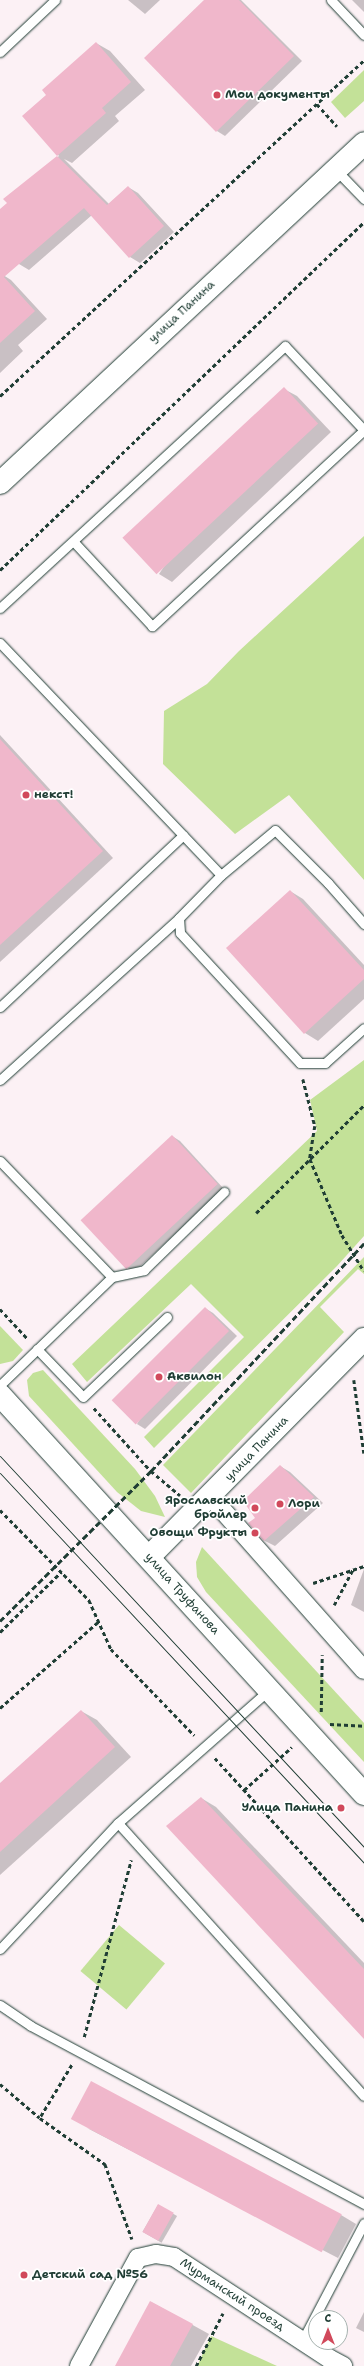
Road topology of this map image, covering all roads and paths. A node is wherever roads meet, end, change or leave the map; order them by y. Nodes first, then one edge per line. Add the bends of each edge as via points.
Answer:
1 (55, 0) edge
2 (331, 0) edge
3 (364, 36) edge
4 (0, 52) edge
5 (364, 60) edge
6 (317, 104) junction
7 (337, 126) dead end
8 (364, 142) edge
9 (335, 169) junction
10 (364, 199) edge
11 (364, 222) edge
12 (0, 396) edge
13 (0, 483) edge
14 (74, 542) junction
15 (0, 570) edge
16 (0, 608) edge
17 (1, 645) edge
18 (183, 835) junction
19 (221, 876) junction
20 (179, 918) junction
21 (364, 924) edge
22 (0, 1007) edge
23 (364, 1028) edge
24 (300, 1063) junction
25 (0, 1080) edge
26 (364, 1105) edge
27 (310, 1159) junction
28 (0, 1160) edge
29 (224, 1192) dead end
30 (256, 1213) dead end
31 (364, 1271) edge
32 (112, 1277) junction
33 (0, 1309) edge
34 (167, 1316) dead end
35 (364, 1339) edge
36 (38, 1349) junction
37 (353, 1374) dead end
38 (0, 1385) edge
39 (0, 1395) edge
40 (83, 1397) junction
41 (364, 1453) edge
42 (204, 1503) junction
43 (0, 1510) edge
44 (149, 1557) junction
45 (364, 1566) edge
46 (62, 1572) junction
47 (294, 1590) junction
48 (99, 1621) junction
49 (0, 1632) edge
50 (364, 1670) edge
51 (269, 1690) junction
52 (0, 1708) edge
53 (328, 1723) dead end
54 (364, 1726) edge
55 (205, 1746) junction
56 (294, 1746) dead end
57 (244, 1790) junction
58 (364, 1794) edge
59 (118, 1823) junction
60 (364, 1921) edge
61 (0, 1949) edge
62 (0, 2005) edge
63 (0, 2084) edge
64 (364, 2096) edge
65 (40, 2118) dead end
66 (364, 2204) edge
67 (364, 2223) edge
68 (232, 2295) junction
69 (302, 2341) junction
70 (79, 2366) edge
71 (196, 2366) edge
72 (343, 2366) edge

1 - 4 lane
2 - 3 lane
5 - 6 path
6 - 7 path
6 - 12 path
8 - 9 street, улица Панина
9 - 10 lane
9 - 13 street, улица Панина
11 - 15 path
14 - 14 lane via 285,346 364,430 152,626
14 - 16 lane
17 - 18 lane
18 - 19 lane
18 - 22 lane
19 - 20 lane
19 - 21 lane via 275,830 328,883
20 - 24 lane via 180,933
20 - 25 lane
23 - 24 lane via 325,1063
24 - 27 path via 316,1126
26 - 27 path
27 - 30 path
27 - 31 path via 342,1235
28 - 32 lane
29 - 32 lane via 144,1270
32 - 36 lane
33 - 36 path
34 - 40 lane
35 - 42 street, улица Панина
36 - 38 lane
36 - 40 lane
37 - 41 path
39 - 44 street, улица Труфанова
40 - 42 path via 151,1471
42 - 44 street, улица Панина
42 - 47 street
43 - 46 path
44 - 51 street, улица Труфанова
45 - 47 path
46 - 48 path via 90,1600
46 - 49 path
47 - 50 street
48 - 52 path
48 - 55 path via 111,1649
51 - 55 lane
51 - 58 street, улица Труфанова
53 - 54 path
55 - 57 path
55 - 59 lane
56 - 57 path
57 - 60 path
59 - 61 lane
59 - 64 lane
62 - 66 lane via 31,2026
63 - 65 path
67 - 69 lane
68 - 69 street, Мурманский проезд
68 - 70 street, Мурманский проезд via 174,2257 156,2254 138,2258
68 - 71 path
69 - 72 street, Мурманский проезд

